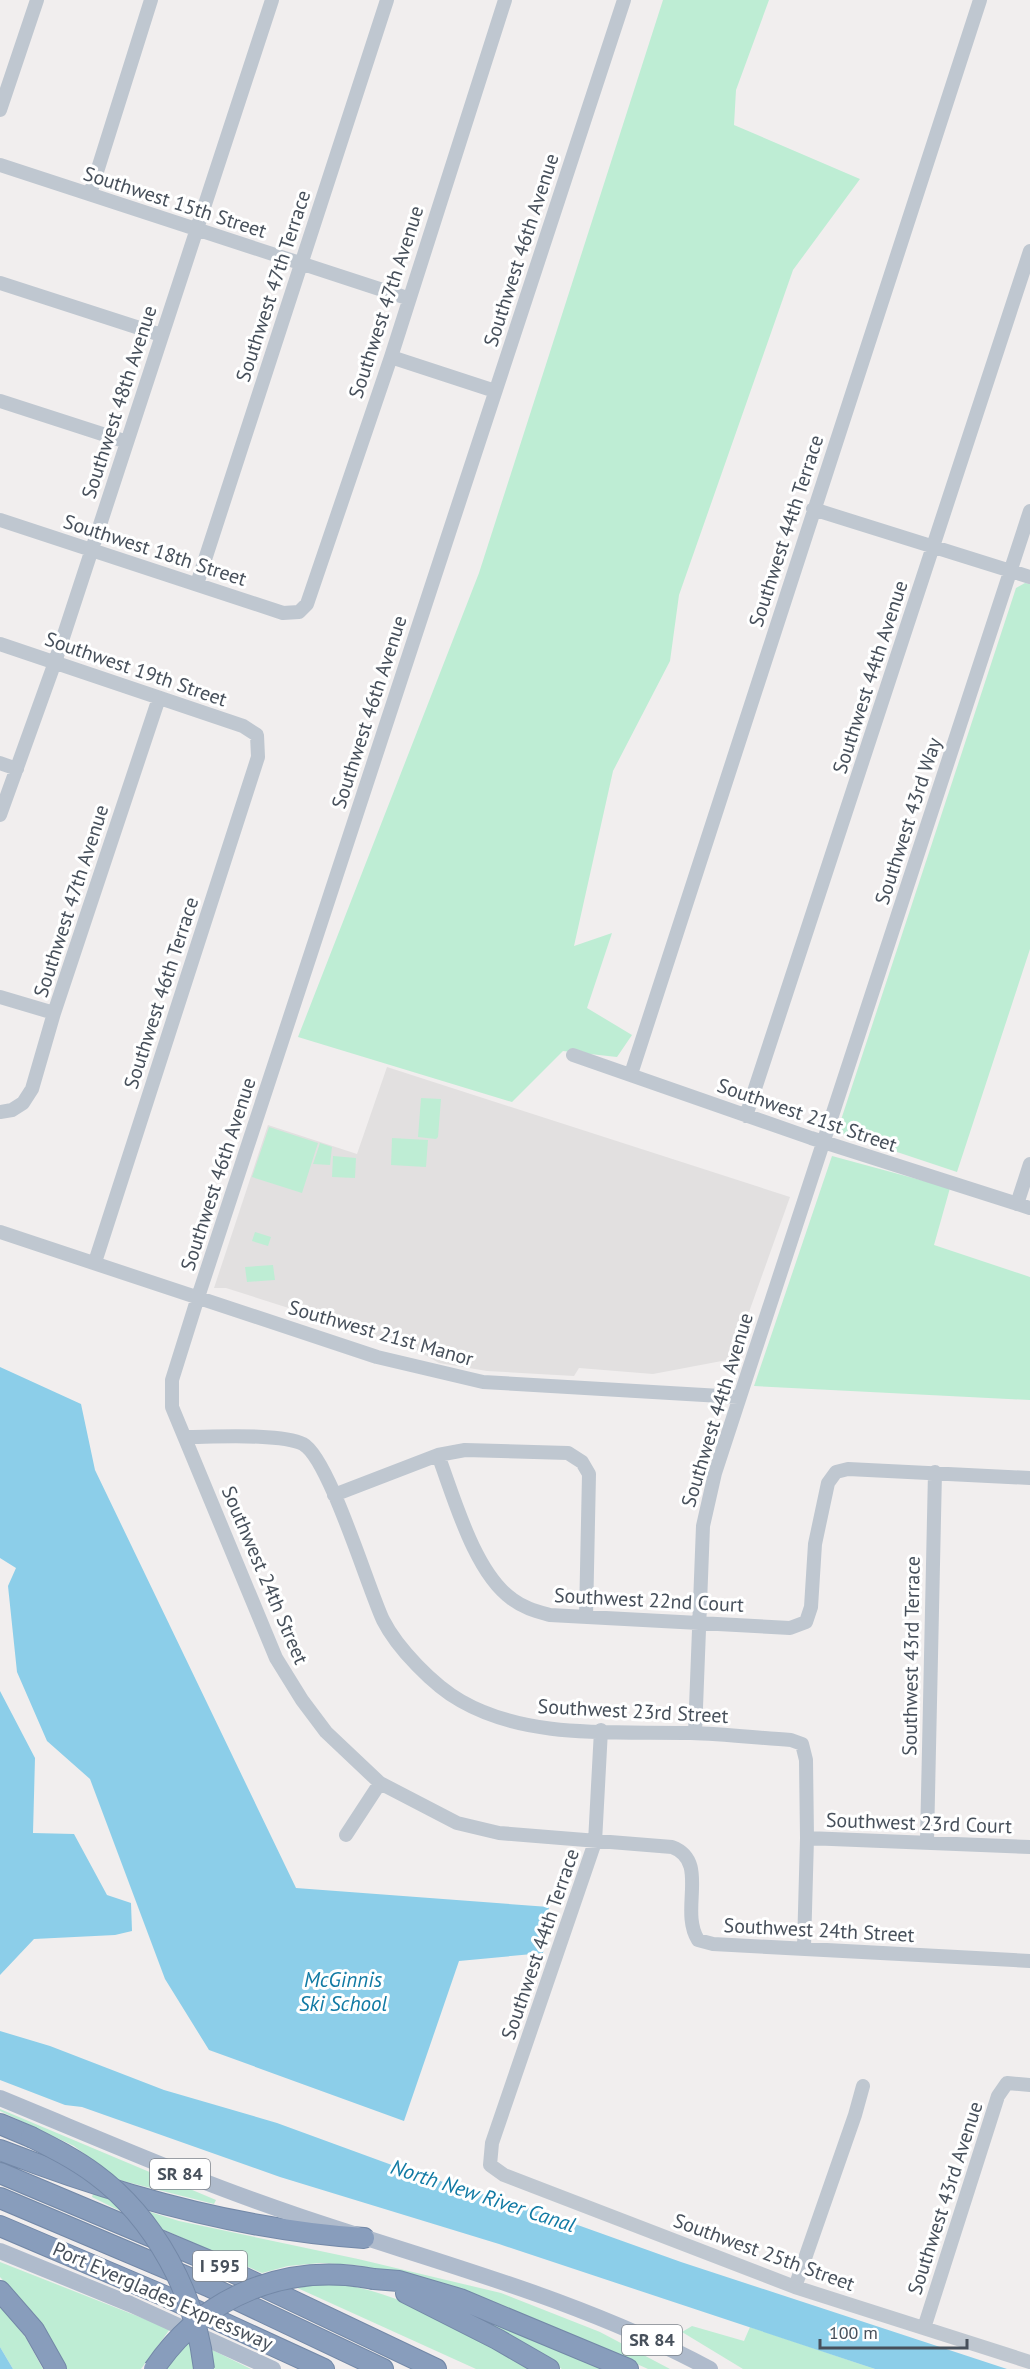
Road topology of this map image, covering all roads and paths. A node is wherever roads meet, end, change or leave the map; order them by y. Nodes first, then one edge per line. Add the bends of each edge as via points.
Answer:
1 (37, 0) edge
2 (151, 0) edge
3 (272, 0) edge
4 (387, 0) edge
5 (505, 0) edge
6 (624, 0) edge
7 (980, 0) edge
8 (0, 110) edge
9 (0, 165) edge
10 (90, 194) junction
11 (196, 229) junction
12 (1030, 250) edge
13 (300, 263) junction
14 (0, 283) edge
15 (407, 298) junction
16 (161, 335) junction
17 (390, 357) junction
18 (495, 391) junction
19 (0, 401) edge
20 (127, 442) junction
21 (813, 509) junction
22 (1030, 511) edge
23 (0, 520) edge
24 (933, 546) junction
25 (90, 550) junction
26 (1010, 571) junction
27 (1030, 577) edge
28 (197, 584) junction
29 (299, 612) joint
30 (0, 644) edge
31 (55, 662) junction
32 (159, 698) junction
33 (257, 735) joint
34 (0, 763) edge
35 (18, 769) junction
36 (0, 815) edge
37 (0, 997) edge
38 (54, 1013) junction
39 (573, 1055) dead end
40 (631, 1074) junction
41 (6, 1111) edge
42 (746, 1116) junction
43 (823, 1142) junction
44 (1030, 1164) edge
45 (1023, 1206) edge
46 (0, 1232) edge
47 (95, 1262) junction
48 (198, 1297) junction
49 (738, 1397) junction
50 (186, 1437) junction
51 (438, 1455) junction
52 (935, 1472) junction
53 (1030, 1478) edge
54 (334, 1495) junction
55 (586, 1617) junction
56 (698, 1622) junction
57 (601, 1730) junction
58 (695, 1733) junction
59 (380, 1783) junction
60 (346, 1834) dead end
61 (807, 1838) junction
62 (927, 1841) junction
63 (595, 1842) junction
64 (1030, 1847) edge
65 (804, 1947) junction
66 (1030, 1961) edge
67 (1030, 2085) edge
68 (863, 2086) dead end
69 (0, 2098) edge
70 (0, 2124) edge
71 (0, 2150) edge
72 (490, 2165) joint
73 (0, 2173) edge
74 (0, 2198) edge
75 (0, 2226) edge
76 (364, 2238) junction
77 (0, 2251) edge
78 (374, 2279) junction
79 (795, 2287) junction
80 (0, 2291) edge
81 (592, 2314) junction
82 (924, 2328) junction
83 (1030, 2362) edge
84 (56, 2369) edge
85 (154, 2369) edge
86 (204, 2369) edge
87 (273, 2369) edge
88 (324, 2369) edge
89 (383, 2369) edge
90 (436, 2369) edge
91 (549, 2369) edge
92 (628, 2369) edge
93 (688, 2369) edge
94 (710, 2369) edge

1 - 8 street
2 - 10 street
3 - 11 street, Southwest 48th Avenue
4 - 13 street, Southwest 47th Terrace
5 - 15 street, Southwest 47th Avenue
6 - 18 street, Southwest 46th Avenue
7 - 21 street, Southwest 44th Terrace
9 - 10 street, Southwest 15th Street
10 - 11 street, Southwest 15th Street
11 - 13 street, Southwest 15th Street
11 - 16 street, Southwest 48th Avenue
12 - 24 street, Southwest 44th Avenue
13 - 15 street, Southwest 15th Street
13 - 28 street, Southwest 47th Terrace
14 - 16 street
15 - 17 street, Southwest 47th Avenue
16 - 20 street, Southwest 48th Avenue
17 - 18 street
17 - 29 street, Southwest 47th Avenue via 307,604
18 - 48 street, Southwest 46th Avenue
19 - 20 street
20 - 25 street, Southwest 48th Avenue
21 - 24 street
21 - 40 street, Southwest 44th Terrace
22 - 26 street, Southwest 43rd Way
23 - 25 street, Southwest 18th Street
24 - 26 street
24 - 42 street, Southwest 44th Avenue
25 - 28 street, Southwest 18th Street
25 - 31 street, Southwest 48th Avenue
26 - 27 street
26 - 43 street, Southwest 43rd Way
28 - 29 street, Southwest 18th Street via 283,614
30 - 31 street, Southwest 19th Street
31 - 32 street, Southwest 19th Street
31 - 35 street, Southwest 48th Avenue
32 - 33 street, Southwest 19th Street via 243,726
32 - 38 street, Southwest 47th Avenue
33 - 47 street, Southwest 46th Terrace via 258,757
34 - 35 street
35 - 36 street, Southwest 48th Avenue
37 - 38 street
38 - 41 street, Southwest 47th Avenue via 32,1089 23,1103
39 - 40 street, Southwest 21st Street
40 - 42 street, Southwest 21st Street
42 - 43 street, Southwest 21st Street
43 - 45 street, Southwest 21st Street
43 - 49 street, Southwest 44th Avenue
44 - 45 street
46 - 47 street
47 - 48 street
48 - 49 street, Southwest 21st Manor via 377,1357 483,1382
48 - 50 street, Southwest 46th Avenue via 171,1389 172,1407
49 - 56 street, Southwest 44th Avenue via 703,1527
50 - 54 street, Southwest 23rd Street via 280,1439 304,1444
50 - 59 street, Southwest 24th Street via 276,1658 326,1732
51 - 54 street
51 - 55 street, Southwest 22nd Court via 488,1573 509,1598 527,1609 550,1615
51 - 55 street via 465,1450 568,1453 582,1462 590,1474
52 - 53 street
52 - 56 street, Southwest 22nd Court via 836,1472 828,1482 815,1544 811,1607 806,1622 790,1628
52 - 62 street, Southwest 43rd Terrace
54 - 57 street, Southwest 23rd Street via 384,1622 422,1670 460,1701 498,1718 533,1727
55 - 56 street, Southwest 22nd Court
56 - 58 street, Southwest 44th Avenue
57 - 58 street, Southwest 23rd Street
57 - 63 street, Southwest 44th Terrace
58 - 61 street, Southwest 23rd Street via 802,1744 806,1760
59 - 60 street
59 - 63 street, Southwest 24th Street via 457,1823 499,1833
61 - 62 street, Southwest 23rd Court
61 - 65 street
62 - 64 street, Southwest 23rd Court
63 - 65 street, Southwest 24th Street via 684,1851 692,1864 691,1929 698,1940 713,1944
63 - 72 street, Southwest 44th Terrace via 492,2143
65 - 66 street, Southwest 24th Street
67 - 82 street, Southwest 43rd Avenue via 1006,2083 998,2096
68 - 79 street
69 - 76 main road, SR 84 via 188,2177
70 - 86 highway, bridge via 97,2175 148,2228 185,2294
71 - 76 highway via 102,2187 175,2206 323,2235
72 - 79 street, Southwest 25th Street via 504,2175
73 - 90 highway, I 595 via 207,2260
74 - 89 highway via 208,2286
75 - 88 highway, Port Everglades Expressway / I 595 via 167,2296
76 - 81 main road, SR 84 via 491,2277
77 - 87 main road
78 - 85 highway, bridge via 318,2274 282,2278 248,2289 216,2306 175,2340
78 - 91 highway via 426,2302
78 - 92 highway via 399,2281 460,2300
79 - 82 street, Southwest 25th Street
80 - 84 highway via 34,2330
81 - 93 main road
81 - 94 main road, SR 84
82 - 83 street, Southwest 25th Street

